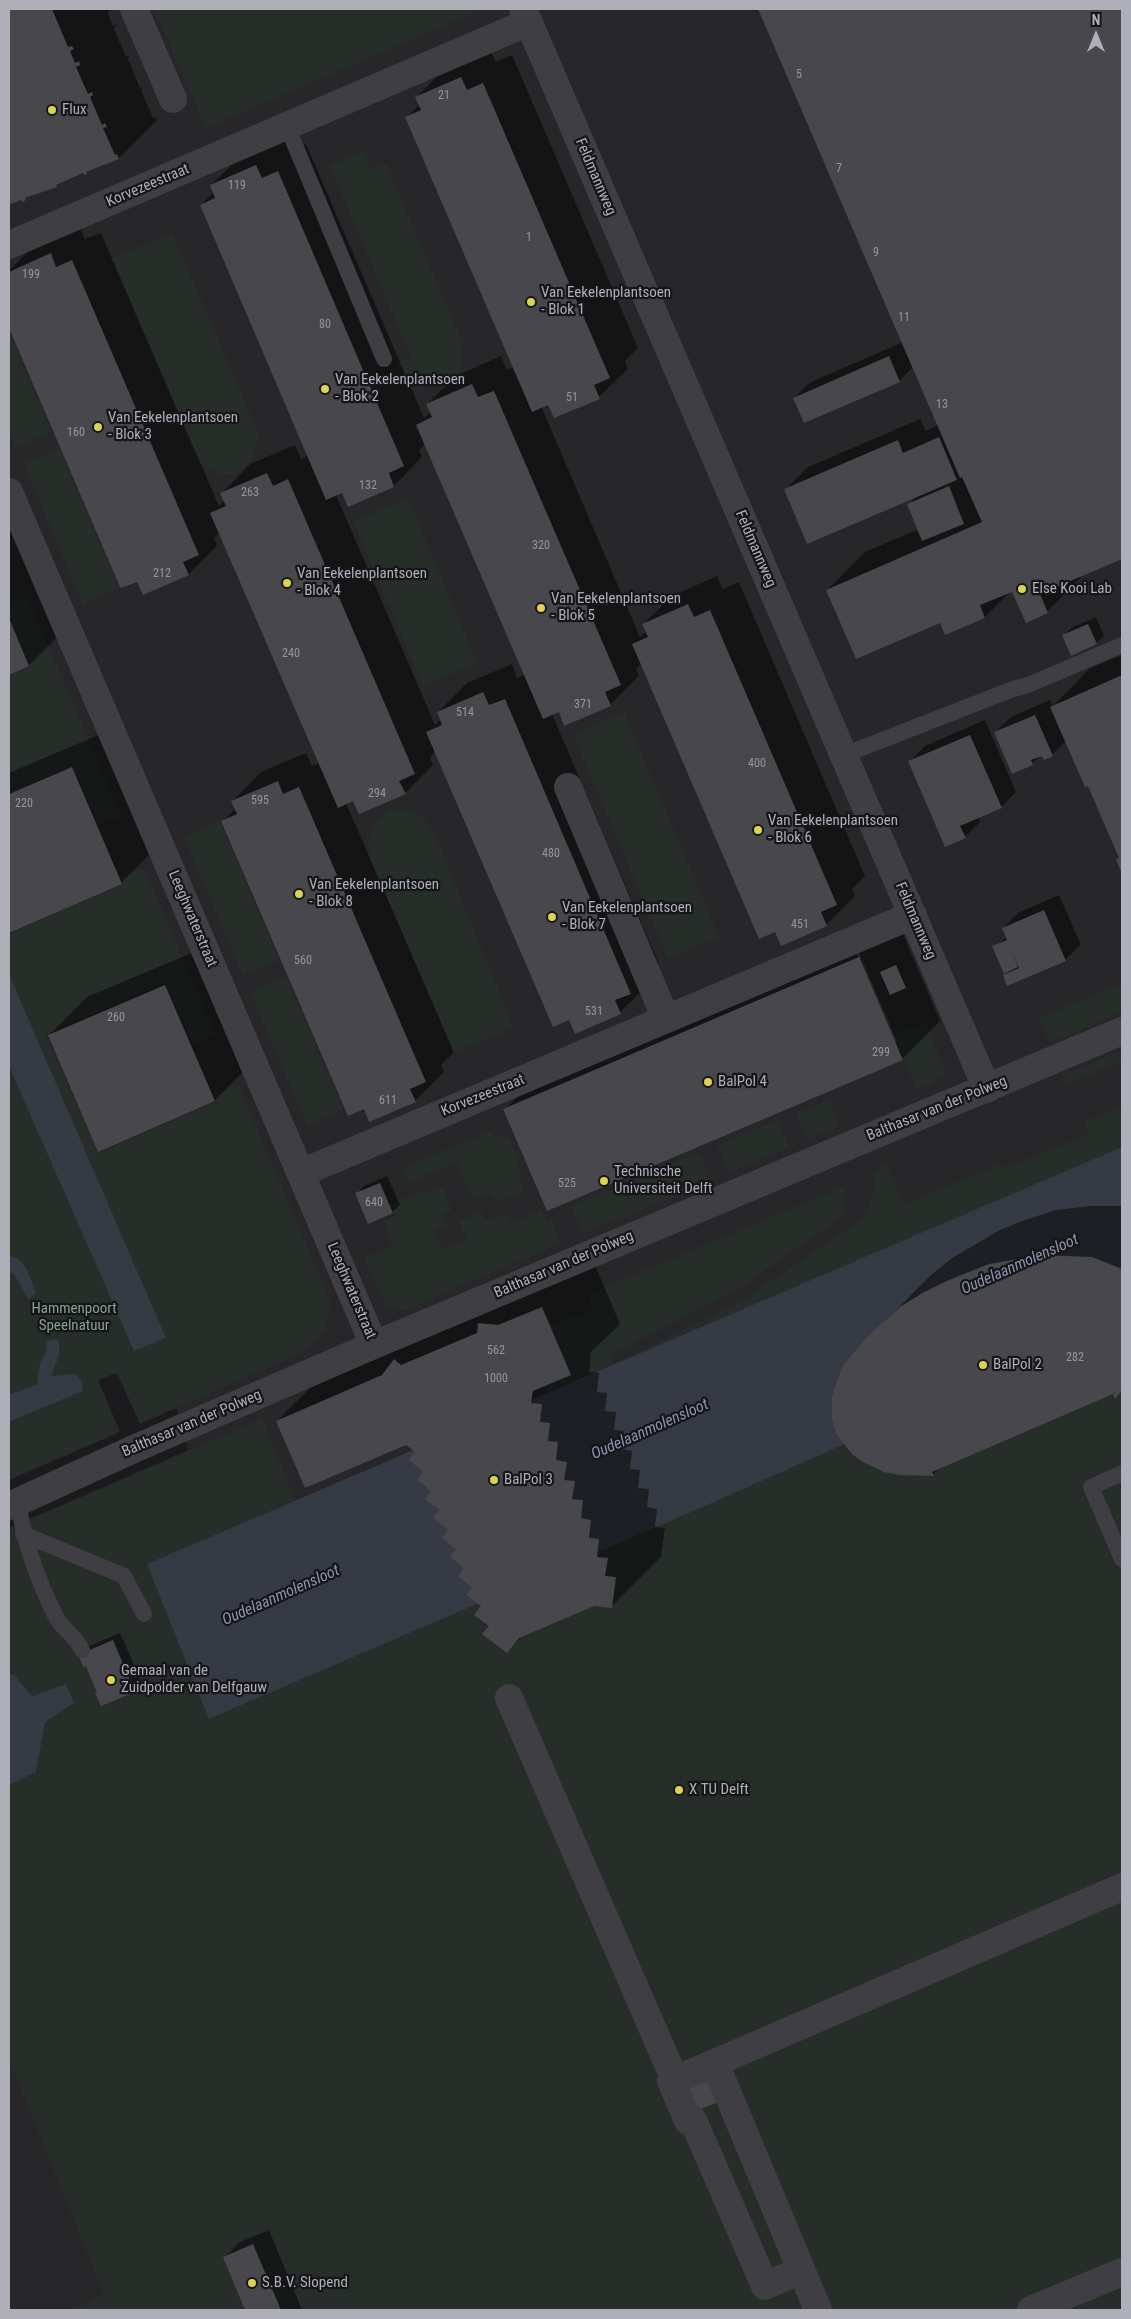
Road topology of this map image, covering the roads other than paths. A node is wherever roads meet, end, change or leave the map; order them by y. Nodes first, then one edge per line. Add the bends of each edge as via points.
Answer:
1 (134, 9) edge
2 (526, 15) edge
3 (173, 99) dead end
4 (287, 126) junction
5 (9, 246) edge
6 (384, 359) dead end
7 (9, 492) edge
8 (1122, 645) edge
9 (844, 755) junction
10 (568, 787) dead end
11 (913, 915) junction
12 (666, 1019) junction
13 (1122, 1031) edge
14 (987, 1089) junction
15 (301, 1174) junction
16 (374, 1345) junction
17 (1122, 1473) edge
18 (13, 1504) edge
19 (23, 1534) junction
20 (1122, 1559) edge
21 (144, 1614) dead end
22 (82, 1650) dead end
23 (509, 1698) dead end
24 (1122, 1887) edge
25 (715, 2063) junction
26 (674, 2080) junction
27 (801, 2270) junction
28 (1122, 2272) edge
29 (818, 2310) edge
30 (1031, 2310) edge

1 - 3 street
2 - 4 street, Korvezeestraat
2 - 9 street, Feldmannweg
4 - 5 street, Korvezeestraat
4 - 6 lane
7 - 15 street, Leeghwaterstraat
8 - 9 lane via 1028,686
9 - 11 street, Feldmannweg
10 - 12 street
11 - 12 street, Korvezeestraat
11 - 14 street, Feldmannweg
12 - 15 street, Korvezeestraat
13 - 14 street, Balthasar van der Polweg
14 - 16 street, Balthasar van der Polweg
15 - 16 street, Leeghwaterstraat
16 - 18 street, Balthasar van der Polweg
17 - 20 lane via 1091,1486
18 - 19 lane
19 - 21 lane via 124,1576
19 - 22 lane via 57,1618
23 - 26 street
24 - 25 street
25 - 26 street
25 - 27 street
26 - 27 street via 671,2081 688,2122 693,2120 765,2286
27 - 29 street
28 - 30 street

